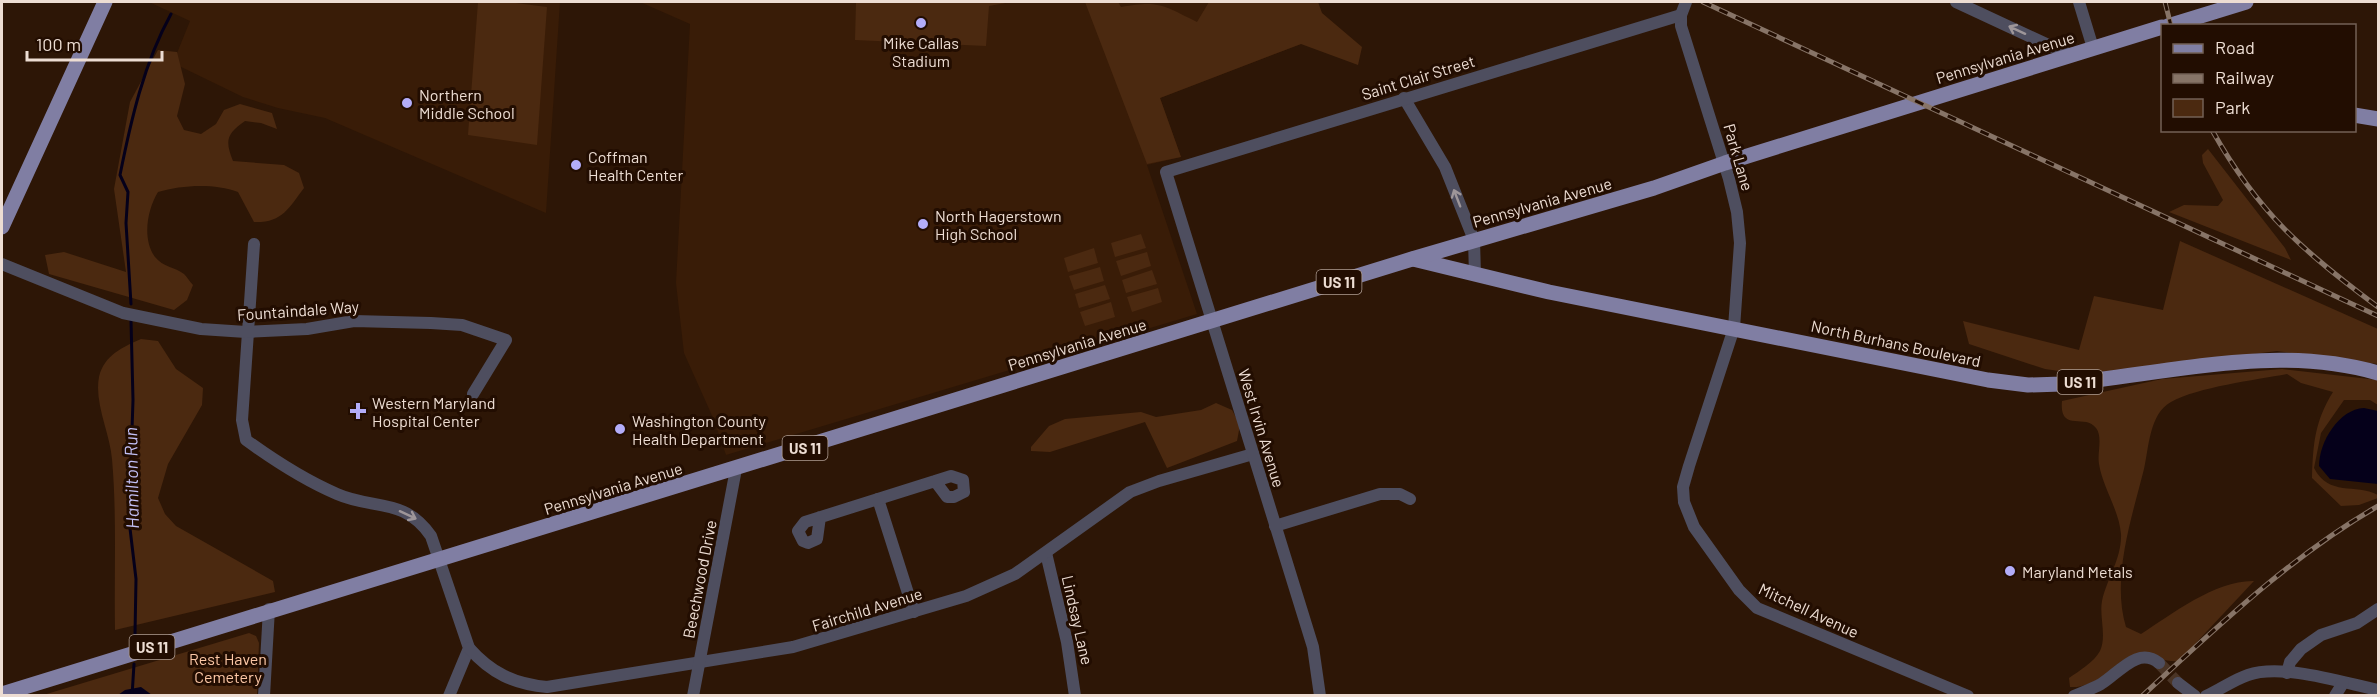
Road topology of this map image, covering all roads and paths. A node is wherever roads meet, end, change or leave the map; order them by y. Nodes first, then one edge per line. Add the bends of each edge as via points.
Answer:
1 (105, 2) edge
2 (1686, 2) edge
3 (1956, 2) edge
4 (2079, 2) edge
5 (2240, 3) edge
6 (1681, 15) junction
7 (2174, 24) edge
8 (2209, 24) edge
9 (2158, 30) edge
10 (2093, 48) junction
11 (2070, 55) junction
12 (1404, 98) junction
13 (2356, 115) edge
14 (2379, 119) edge
15 (1725, 163) junction
16 (1166, 172) joint
17 (2, 227) edge
18 (1474, 240) junction
19 (254, 244) dead end
20 (1412, 259) junction
21 (2, 264) edge
22 (1475, 275) junction
23 (1212, 322) junction
24 (1734, 328) junction
25 (246, 333) junction
26 (2379, 373) edge
27 (473, 394) dead end
28 (1253, 454) junction
29 (736, 469) junction
30 (935, 481) dead end
31 (878, 499) junction
32 (1410, 499) dead end
33 (820, 517) dead end
34 (1275, 526) junction
35 (1046, 553) junction
36 (439, 561) junction
37 (269, 609) junction
38 (2379, 609) edge
39 (914, 612) junction
40 (469, 648) junction
41 (699, 663) junction
42 (2160, 663) tunnel mouth
43 (2287, 673) junction
44 (2178, 683) tunnel mouth
45 (2343, 683) junction
46 (571, 690) edge
47 (2379, 690) edge
48 (2, 694) edge
49 (264, 696) edge
50 (449, 696) edge
51 (693, 696) edge
52 (1076, 696) edge
53 (1320, 696) edge
54 (1968, 696) edge
55 (2074, 696) edge
56 (2194, 696) edge
57 (2206, 696) edge
58 (2335, 696) edge

1 - 17 main road
2 - 6 street
11 -> 3 street
4 - 10 street
5 - 7 main road
5 - 8 main road
6 - 12 street, Saint Clair Street
6 - 15 street, Park Lane via 1681,26
9 - 10 main road, Pennsylvania Avenue
10 - 11 main road, Pennsylvania Avenue
11 - 15 main road, Pennsylvania Avenue
12 - 16 street, Saint Clair Street
18 -> 12 street via 1445,167
13 - 14 main road
15 - 18 main road, Pennsylvania Avenue via 1654,188
15 - 24 street, Park Lane via 1740,243
16 - 23 street, West Irvin Avenue
18 - 20 main road, Pennsylvania Avenue
18 - 22 street
19 - 25 street
20 - 22 main road, North Burhans Boulevard / US 11
20 - 23 main road, Pennsylvania Avenue / US 11
21 - 25 street, Fountaindale Way via 123,313 201,329
22 - 24 main road, North Burhans Boulevard / US 11
23 - 28 street, West Irvin Avenue
23 - 29 main road, Pennsylvania Avenue / US 11
24 - 26 main road, North Burhans Boulevard / US 11 via 2028,385 2280,359 2350,365
24 - 54 street, Mitchell Avenue via 1683,487 1684,502 1694,527 1739,591 1757,608
25 - 27 street, Fountaindale Way via 354,321 462,325 506,340
25 -> 36 street via 242,420 246,440 287,469 339,495 420,520 431,536
28 - 34 street, West Irvin Avenue
28 - 35 street, Fairchild Avenue via 1130,492
29 - 36 main road, Pennsylvania Avenue / US 11
29 - 41 street, Beechwood Drive
30 - 31 street
31 - 33 street
31 - 39 street
32 - 34 street via 1400,494 1380,494
34 - 53 street, West Irvin Avenue via 1313,647
35 - 39 street, Fairchild Avenue via 993,586
35 - 52 street, Lindsay Lane
36 - 37 main road, Pennsylvania Avenue / US 11
36 - 40 street
37 - 48 main road, Pennsylvania Avenue / US 11
37 - 49 street
38 - 43 street via 2357,622 2320,635 2290,662
39 - 41 street, Fairchild Avenue via 819,642
40 - 46 street, Fairchild Avenue via 483,664 509,680
40 - 50 street
41 - 46 street, Fairchild Avenue
41 - 51 street, Beechwood Drive
42 - 55 street via 2138,658 2101,684
43 - 45 street
43 - 57 street via 2249,674
44 - 56 street
45 - 47 street
45 - 58 street

